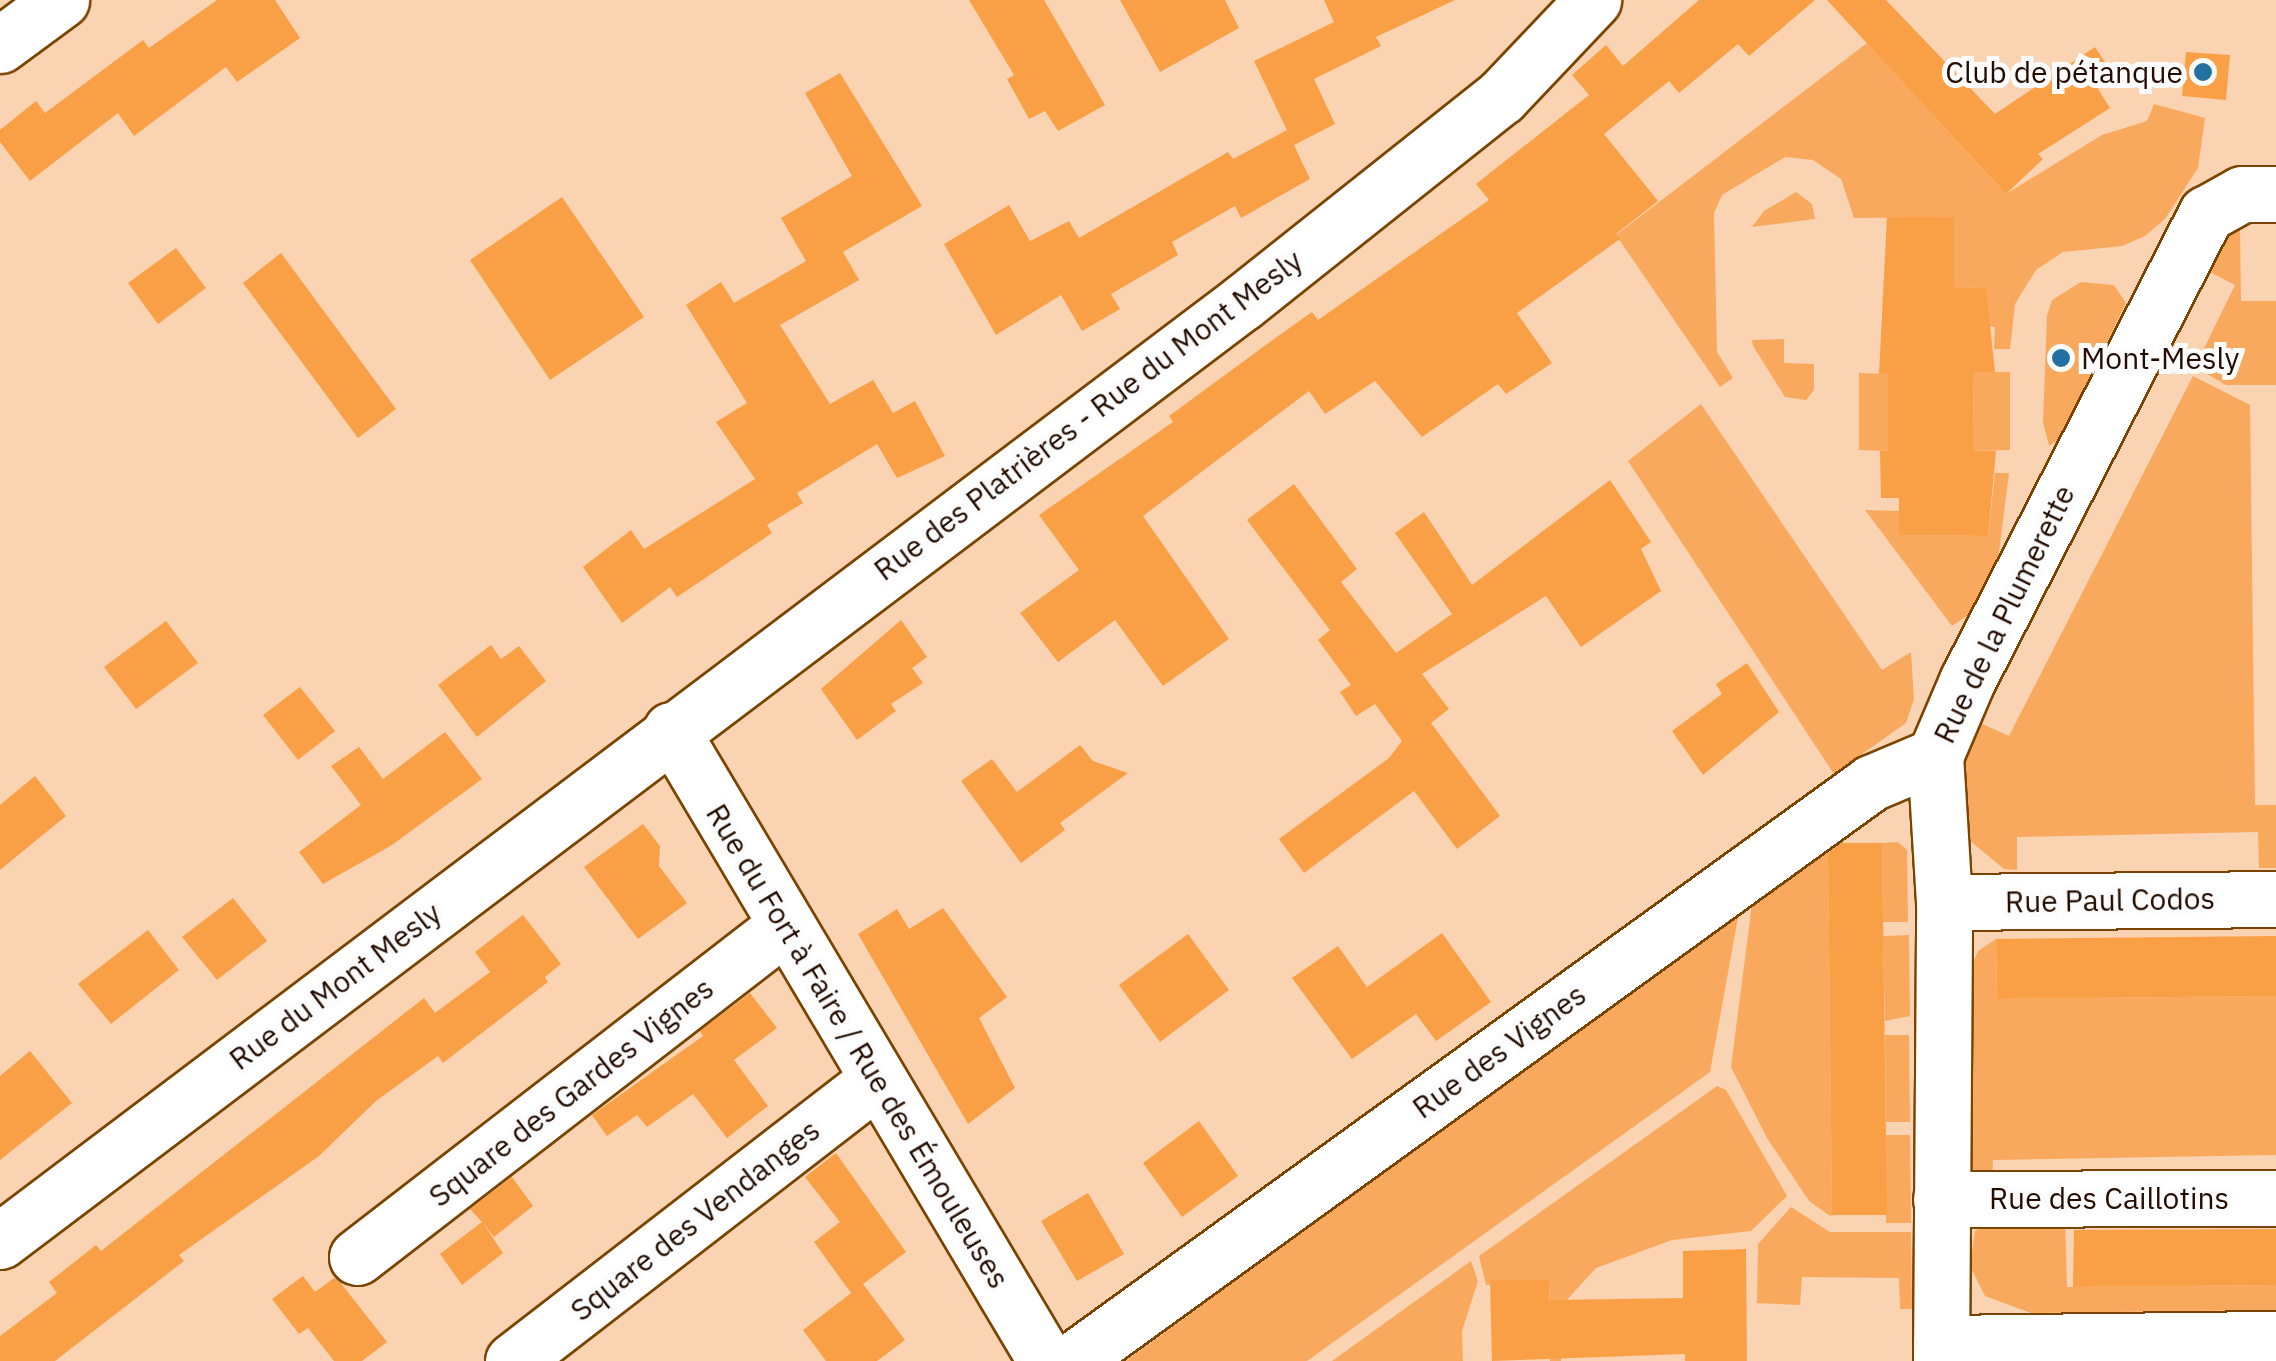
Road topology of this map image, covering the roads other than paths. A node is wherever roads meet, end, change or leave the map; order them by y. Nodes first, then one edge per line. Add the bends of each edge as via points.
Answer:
1 (60, 0) edge
2 (1593, 0) edge
3 (0, 46) edge
4 (2276, 194) edge
5 (671, 730) junction
6 (1935, 756) junction
7 (2276, 899) edge
8 (1944, 902) junction
9 (785, 926) junction
10 (878, 1079) junction
11 (2276, 1198) edge
12 (1941, 1199) junction
13 (0, 1242) edge
14 (357, 1257) dead end
15 (2276, 1339) edge
16 (1941, 1352) edge
17 (513, 1361) edge
18 (1046, 1361) edge
19 (1072, 1361) edge

1 - 3 street
2 - 5 street, Rue des Platrières - Rue du Mont Mesly via 1501,96 1243,302
4 - 6 street, Rue de la Plumerette via 2242,194 2206,214
5 - 9 street, Rue du Fort à Faire / Rue des Émouleuses
5 - 13 street, Rue du Mont Mesly
6 - 8 street, Rue de la Plumerette
6 - 19 street, Rue des Vignes via 1862,789
7 - 8 street, Rue Paul Codos
8 - 12 street, Rue de la Plumerette
9 - 10 street, Rue du Fort à Faire / Rue des Émouleuses
9 - 14 street, Square des Gardes Vignes
10 - 17 street, Square des Vendanges
10 - 18 street, Rue du Fort à Faire / Rue des Émouleuses
11 - 12 street, Rue des Caillotins
12 - 16 street, Rue de la Plumerette
15 - 16 street

